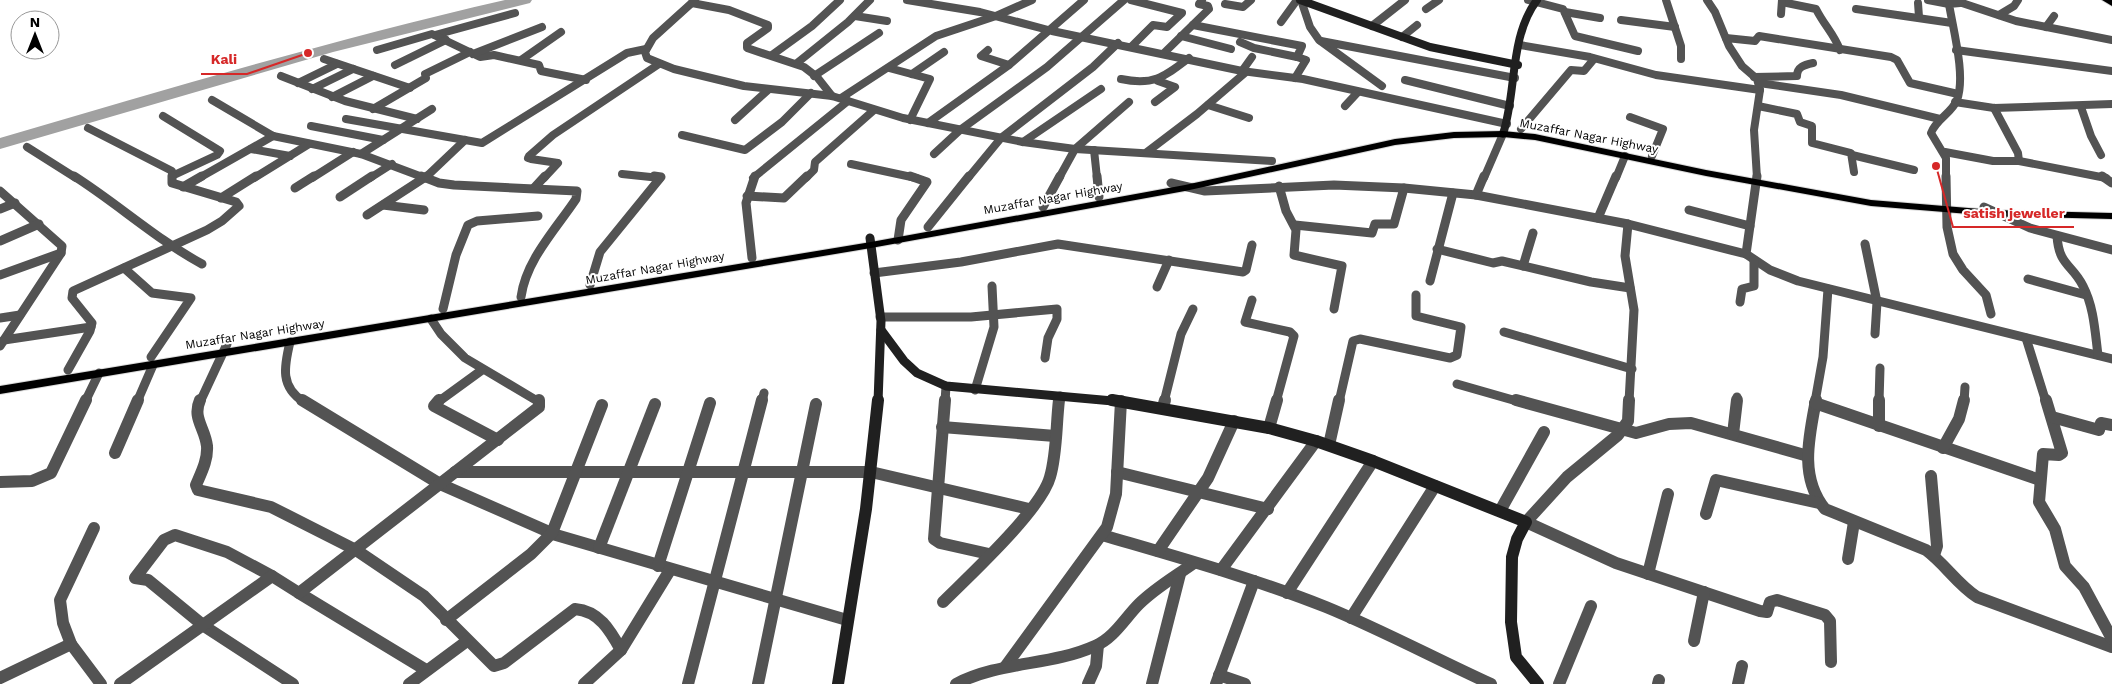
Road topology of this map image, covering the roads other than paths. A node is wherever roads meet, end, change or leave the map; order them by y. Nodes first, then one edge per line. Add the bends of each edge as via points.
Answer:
1 (840, 0) edge
2 (870, 0) edge
3 (908, 0) edge
4 (1032, 0) edge
5 (1084, 0) edge
6 (1124, 0) edge
7 (1131, 0) edge
8 (1202, 0) edge
9 (1251, 0) edge
10 (1299, 0) edge
11 (1405, 0) edge
12 (1439, 0) edge
13 (1534, 0) edge
14 (1666, 0) edge
15 (1707, 0) edge
16 (1928, 0) edge
17 (2018, 0) edge
18 (2106, 0) edge
19 (1782, 1) edge
20 (1962, 1) edge
21 (693, 2) edge
22 (934, 2) edge
23 (1311, 2) edge
24 (1918, 3) dead end
25 (1225, 4) dead end
26 (1950, 4) junction
27 (2112, 4) edge
28 (1426, 9) dead end
29 (1856, 9) dead end
30 (1565, 12) junction
31 (515, 13) dead end
32 (1781, 14) dead end
33 (1999, 15) junction
34 (855, 16) junction
35 (996, 16) junction
36 (2054, 16) dead end
37 (1919, 17) junction
38 (1600, 18) dead end
39 (1621, 20) dead end
40 (887, 21) dead end
41 (1281, 22) dead end
42 (1952, 23) junction
43 (1193, 24) junction
44 (1417, 25) dead end
45 (1372, 26) junction
46 (542, 27) dead end
47 (1675, 27) junction
48 (2046, 27) junction
49 (1050, 30) junction
50 (561, 32) dead end
51 (879, 33) dead end
52 (435, 35) junction
53 (1181, 36) junction
54 (1082, 37) junction
55 (1402, 37) junction
56 (1726, 38) junction
57 (446, 40) junction
58 (2112, 40) edge
59 (1321, 41) junction
60 (1593, 41) junction
61 (1240, 42) dead end
62 (1118, 43) junction
63 (1520, 45) junction
64 (1132, 46) junction
65 (646, 49) junction
66 (1231, 49) dead end
67 (377, 50) dead end
68 (988, 50) dead end
69 (1840, 50) junction
70 (1956, 50) junction
71 (1638, 51) dead end
72 (944, 52) dead end
73 (472, 53) junction
74 (1164, 53) junction
75 (772, 56) junction
76 (1582, 56) junction
77 (1252, 57) dead end
78 (1297, 57) junction
79 (1188, 58) junction
80 (1594, 58) junction
81 (324, 59) dead end
82 (1681, 59) dead end
83 (521, 60) junction
84 (1813, 62) dead end
85 (337, 64) junction
86 (659, 64) junction
87 (797, 64) junction
88 (395, 65) dead end
89 (1009, 65) junction
90 (1518, 65) junction
91 (889, 68) junction
92 (353, 69) junction
93 (1244, 71) junction
94 (2112, 71) edge
95 (912, 74) junction
96 (281, 76) dead end
97 (373, 76) junction
98 (814, 76) junction
99 (1295, 78) junction
100 (1515, 78) junction
101 (1121, 79) dead end
102 (586, 80) junction
103 (1405, 80) dead end
104 (1158, 81) junction
105 (298, 83) junction
106 (1758, 83) junction
107 (1382, 86) dead end
108 (410, 88) junction
109 (312, 89) junction
110 (1100, 89) dead end
111 (768, 90) junction
112 (1358, 92) junction
113 (811, 94) junction
114 (332, 96) junction
115 (832, 96) junction
116 (1956, 98) junction
117 (845, 99) junction
118 (212, 100) dead end
119 (1129, 102) dead end
120 (1154, 102) dead end
121 (2112, 104) edge
122 (1208, 105) junction
123 (1345, 106) dead end
124 (1510, 106) junction
125 (1758, 106) junction
126 (2081, 107) junction
127 (370, 108) junction
128 (1994, 108) junction
129 (432, 109) dead end
130 (874, 110) junction
131 (163, 116) dead end
132 (1630, 117) dead end
133 (1249, 118) dead end
134 (346, 119) junction
135 (417, 119) junction
136 (1940, 119) junction
137 (735, 120) dead end
138 (910, 120) junction
139 (928, 123) junction
140 (311, 126) dead end
141 (88, 128) dead end
142 (402, 128) junction
143 (327, 129) junction
144 (1505, 129) junction
145 (1521, 129) junction
146 (960, 130) junction
147 (682, 135) dead end
148 (273, 136) junction
149 (1001, 138) junction
150 (384, 140) junction
151 (465, 140) junction
152 (1023, 142) junction
153 (309, 144) junction
154 (27, 147) dead end
155 (251, 148) junction
156 (1075, 149) junction
157 (1094, 150) junction
158 (1147, 152) junction
159 (1945, 152) junction
160 (357, 153) junction
161 (934, 154) dead end
162 (1852, 155) junction
163 (2101, 155) dead end
164 (290, 156) junction
165 (1625, 156) junction
166 (1652, 156) junction
167 (1272, 161) junction
168 (2019, 161) junction
169 (392, 164) junction
170 (852, 164) dead end
171 (1914, 170) dead end
172 (1854, 172) dead end
173 (622, 174) dead end
174 (172, 176) junction
175 (426, 177) junction
176 (1758, 181) junction
177 (2112, 183) edge
178 (1171, 184) junction
179 (1279, 186) junction
180 (183, 187) junction
181 (296, 188) dead end
182 (534, 188) junction
183 (1186, 188) junction
184 (1404, 188) junction
185 (0, 191) edge
186 (1453, 193) junction
187 (747, 196) junction
188 (1476, 196) junction
189 (340, 197) dead end
190 (1099, 197) junction
191 (221, 198) junction
192 (15, 203) junction
193 (383, 205) junction
194 (1043, 207) junction
195 (1947, 207) junction
196 (0, 210) edge
197 (424, 210) dead end
198 (1689, 210) dead end
199 (1989, 210) junction
200 (2112, 211) edge
201 (367, 215) dead end
202 (538, 216) dead end
203 (2112, 216) edge
204 (1598, 218) junction
205 (39, 224) junction
206 (1628, 224) junction
207 (1295, 225) junction
208 (1750, 226) junction
209 (928, 227) junction
210 (1533, 233) dead end
211 (899, 236) junction
212 (2057, 236) junction
213 (0, 241) edge
214 (870, 242) junction
215 (1865, 244) dead end
216 (1252, 245) dead end
217 (171, 247) junction
218 (1437, 249) junction
219 (2112, 250) edge
220 (61, 253) junction
221 (1746, 254) junction
222 (752, 258) junction
223 (1169, 260) junction
224 (1754, 260) junction
225 (202, 264) dead end
226 (1523, 266) junction
227 (124, 268) junction
228 (874, 273) junction
229 (0, 275) edge
230 (2028, 279) dead end
231 (1430, 281) dead end
232 (590, 285) junction
233 (992, 286) dead end
234 (1157, 288) dead end
235 (1630, 288) junction
236 (1828, 289) junction
237 (1416, 295) dead end
238 (2086, 295) junction
239 (521, 297) junction
240 (1252, 300) dead end
241 (1740, 302) dead end
242 (1877, 302) junction
243 (443, 309) junction
244 (1193, 309) dead end
245 (1334, 309) dead end
246 (1991, 314) dead end
247 (20, 315) junction
248 (995, 315) junction
249 (880, 317) junction
250 (0, 318) edge
251 (431, 319) junction
252 (91, 327) junction
253 (882, 330) junction
254 (1504, 332) dead end
255 (1875, 334) dead end
256 (2026, 338) junction
257 (290, 342) junction
258 (2, 343) edge
259 (225, 349) junction
260 (2098, 355) junction
261 (1045, 358) dead end
262 (2112, 359) edge
263 (152, 361) junction
264 (1880, 368) dead end
265 (1632, 369) junction
266 (68, 370) junction
267 (482, 370) junction
268 (99, 373) junction
269 (0, 381) edge
270 (1457, 384) dead end
271 (946, 386) junction
272 (1965, 387) dead end
273 (0, 390) edge
274 (975, 390) junction
275 (764, 394) dead end
276 (1060, 396) junction
277 (1737, 397) dead end
278 (1121, 401) junction
279 (710, 403) dead end
280 (1815, 403) junction
281 (655, 404) dead end
282 (816, 404) dead end
283 (602, 405) dead end
284 (1163, 407) junction
285 (2052, 418) junction
286 (1234, 421) junction
287 (2112, 425) edge
288 (1879, 426) junction
289 (942, 427) junction
290 (1269, 428) junction
291 (1622, 431) junction
292 (1544, 432) dead end
293 (1733, 434) junction
294 (1055, 436) junction
295 (498, 440) junction
296 (1316, 441) junction
297 (1328, 445) junction
298 (1943, 448) junction
299 (115, 453) dead end
300 (1808, 456) junction
301 (1373, 461) junction
302 (455, 472) junction
303 (575, 472) junction
304 (630, 472) junction
305 (687, 472) junction
306 (744, 472) junction
307 (803, 472) junction
308 (871, 472) junction
309 (1117, 472) junction
310 (1931, 476) dead end
311 (2040, 480) junction
312 (0, 482) edge
313 (440, 484) junction
314 (937, 486) junction
315 (1435, 486) junction
316 (1199, 492) junction
317 (1668, 494) dead end
318 (1819, 503) junction
319 (1029, 509) junction
320 (1268, 509) junction
321 (1500, 511) junction
322 (1706, 514) dead end
323 (1526, 522) junction
324 (1854, 522) junction
325 (94, 528) dead end
326 (552, 533) junction
327 (1102, 535) junction
328 (599, 548) junction
329 (356, 550) junction
330 (1158, 552) junction
331 (989, 554) junction
332 (1934, 555) junction
333 (1848, 560) dead end
334 (1194, 562) junction
335 (664, 568) junction
336 (1221, 570) junction
337 (1180, 574) junction
338 (1648, 574) junction
339 (272, 576) junction
340 (1254, 581) junction
341 (715, 582) junction
342 (1704, 592) junction
343 (300, 593) junction
344 (1287, 593) junction
345 (776, 600) junction
346 (943, 602) dead end
347 (1591, 606) dead end
348 (1350, 618) junction
349 (446, 620) junction
350 (848, 620) junction
351 (204, 626) junction
352 (2112, 639) edge
353 (1694, 641) dead end
354 (467, 642) junction
355 (71, 644) junction
356 (1098, 645) junction
357 (621, 650) junction
358 (1831, 662) dead end
359 (1742, 666) dead end
360 (1005, 667) junction
361 (426, 670) junction
362 (0, 678) edge
363 (1217, 679) edge
364 (1533, 683) edge
365 (101, 684) edge
366 (120, 684) edge
367 (293, 684) edge
368 (409, 684) edge
369 (584, 684) edge
370 (688, 684) edge
371 (758, 684) edge
372 (838, 684) edge
373 (956, 684) edge
374 (1088, 684) edge
375 (1152, 684) edge
376 (1245, 684) edge
377 (1491, 684) edge
378 (1559, 684) edge
379 (1738, 684) edge

1 - 75 street
2 - 34 street
3 - 22 street
4 - 35 street
5 - 49 street
6 - 54 street
7 - 64 street via 1182,13 1167,27 1153,26
8 - 43 street via 1200,4 1210,8
9 - 25 street via 1243,8
10 - 23 street
10 - 41 street
10 - 59 street via 1310,27
11 - 45 street
12 - 28 street
13 - 30 street
13 - 63 street via 1527,13
14 - 47 street
15 - 56 street
16 - 26 street
17 - 33 street
18 - 27 main road
19 - 32 street
19 - 69 street via 1816,9 1826,29 1834,34
20 - 26 street
20 - 33 street
21 - 65 street via 653,38
21 - 75 street via 729,10 768,25 746,46
22 - 35 street
23 - 45 street
24 - 37 street
26 - 42 street
29 - 37 street
30 - 38 street
30 - 60 street via 1573,35
31 - 52 street
33 - 48 street
34 - 40 street
34 - 87 street
35 - 49 street
35 - 91 street via 936,36
36 - 48 street
37 - 42 street
39 - 47 street
42 - 70 street
43 - 53 street
43 - 78 street via 1302,46
44 - 55 street
45 - 55 street
46 - 73 street
47 - 82 street
48 - 58 street
49 - 54 street
49 - 89 street
50 - 83 street
51 - 98 street
52 - 57 street
52 - 67 street
53 - 66 street
53 - 74 street
54 - 62 street
54 - 146 street via 1047,67
55 - 90 street via 1448,51
56 - 69 street via 1754,41 1758,36 1765,36
56 - 106 street via 1742,66
57 - 73 street
57 - 88 street
59 - 100 street
59 - 107 street
60 - 71 street
60 - 76 street
61 - 78 street
62 - 64 street
62 - 149 street via 1093,67
63 - 76 street
63 - 90 street
64 - 74 street
65 - 86 street via 647,58
65 - 102 street via 631,52
68 - 89 street via 980,56
69 - 116 street via 1895,58 1910,83
70 - 94 street
70 - 116 street
72 - 95 street
73 - 83 street via 480,57 494,55
73 - 108 street via 425,74 426,78
74 - 79 street
75 - 87 street
76 - 80 street
77 - 93 street
78 - 99 street via 1306,60
79 - 93 street
79 - 104 street
80 - 106 street via 1656,74
80 - 145 street via 1584,72 1571,70
81 - 85 street
83 - 102 street via 537,64 541,71
84 - 106 street via 1801,66 1797,76
85 - 92 street
85 - 105 street
86 - 111 street
86 - 182 street via 560,131 530,156 529,159 558,163
87 - 98 street
89 - 139 street
90 - 100 street
91 - 95 street
91 - 117 street
92 - 97 street
92 - 109 street
93 - 99 street
93 - 122 street
95 - 138 street via 930,81
96 - 105 street
97 - 108 street
97 - 114 street
98 - 115 street
99 - 112 street
100 - 124 street
101 - 104 street via 1144,83
102 - 151 street via 486,141
103 - 124 street
104 - 120 street via 1175,87
105 - 109 street
106 - 125 street
106 - 136 street via 1842,95
108 - 127 street
109 - 114 street
110 - 152 street
111 - 113 street
111 - 137 street
112 - 123 street
112 - 144 street
113 - 115 street
113 - 147 street via 782,122 745,150
114 - 127 street
115 - 117 street
116 - 128 street
116 - 136 street
117 - 130 street
117 - 187 street via 753,178
118 - 148 street
119 - 156 street
121 - 126 street
122 - 133 street
122 - 158 street
124 - 144 street
125 - 162 street via 1797,114 1800,122 1812,126 1812,143
125 - 176 street via 1754,130
126 - 128 street
126 - 163 street
127 - 134 street
127 - 135 street
128 - 168 street via 2018,153
129 - 135 street
130 - 138 street
130 - 187 street via 815,162 814,170 787,197
131 - 174 street via 220,151
132 - 166 street via 1663,129
134 - 142 street
134 - 143 street
135 - 142 street
136 - 159 street via 1932,138
138 - 139 street
139 - 146 street
140 - 143 street
141 - 174 street via 172,171
142 - 150 street
142 - 151 street
143 - 150 street
144 - 145 main road, Muzaffar Nagar Highway
144 - 165 main road, Muzaffar Nagar Highway
144 - 167 main road, Muzaffar Nagar Highway via 1450,130 1360,142
144 - 183 main road, Muzaffar Nagar Highway via 1395,142
144 - 188 street
145 - 166 main road, Muzaffar Nagar Highway
146 - 149 street
146 - 161 street
148 - 153 street
148 - 155 street
149 - 152 street
149 - 209 street
150 - 160 street
151 - 175 street
152 - 156 street
153 - 160 street
153 - 164 street
154 - 217 street via 100,193
155 - 164 street
155 - 180 street
156 - 157 street
156 - 194 street
157 - 158 street
157 - 190 street
158 - 167 street
159 - 168 street via 1993,161
159 - 195 street
160 - 169 street
160 - 181 street
162 - 171 street
162 - 172 street
164 - 191 street
165 - 176 main road, Muzaffar Nagar Highway
165 - 204 street
166 - 176 main road, Muzaffar Nagar Highway
167 - 178 main road, Muzaffar Nagar Highway
168 - 177 street via 2100,176
169 - 175 street
169 - 189 street
170 - 211 street via 927,182 905,212
173 - 232 street via 661,177 600,252
174 - 180 street via 172,183
175 - 182 street via 454,185
175 - 193 street
176 - 195 main road, Muzaffar Nagar Highway via 1871,203
176 - 208 street
178 - 183 street
178 - 190 main road, Muzaffar Nagar Highway
179 - 183 street via 1216,191
179 - 184 street via 1334,184
179 - 207 street via 1286,211
180 - 191 street
182 - 239 street via 578,193 529,268
183 - 211 main road, Muzaffar Nagar Highway
184 - 186 street
184 - 207 street via 1394,224 1375,224 1372,233
185 - 192 street
186 - 188 street
186 - 218 street
187 - 222 street
188 - 204 street
190 - 194 main road, Muzaffar Nagar Highway
191 - 217 street via 239,206 222,221
192 - 196 street
192 - 205 street
193 - 197 street
193 - 201 street
194 - 209 main road, Muzaffar Nagar Highway
195 - 199 main road, Muzaffar Nagar Highway
195 - 246 street via 1947,227 1953,254 1986,295
198 - 208 street
199 - 200 main road, Muzaffar Nagar Highway
199 - 203 main road, Muzaffar Nagar Highway
199 - 212 street via 2011,222
202 - 243 street via 477,221 468,225 456,255
204 - 206 street
205 - 213 street
205 - 220 street via 59,242
206 - 221 street
206 - 235 street via 1625,256
207 - 245 street via 1294,255 1342,266
208 - 221 street
209 - 211 main road, Muzaffar Nagar Highway
210 - 226 street
211 - 214 main road, Muzaffar Nagar Highway
212 - 219 street
212 - 238 street via 2058,253 2077,276
214 - 222 main road, Muzaffar Nagar Highway
214 - 228 street
214 - 251 main road, Muzaffar Nagar Highway
215 - 242 street
216 - 223 street via 1243,272
217 - 225 street
217 - 227 street
218 - 226 street via 1493,263
218 - 231 street
220 - 229 street
220 - 247 street
221 - 224 street
222 - 232 main road, Muzaffar Nagar Highway
223 - 228 street via 1058,244 961,262
223 - 234 street
224 - 236 street via 1782,276
224 - 241 street via 1754,286 1742,289
226 - 235 street
227 - 252 street via 70,294 88,315
227 - 263 street via 152,293 191,298
228 - 249 street
230 - 238 street
232 - 239 main road, Muzaffar Nagar Highway
233 - 248 street
235 - 265 street via 1634,310
236 - 242 street
236 - 280 street via 1823,357
237 - 297 street via 1416,316 1461,327 1457,355 1450,358 1360,339 1353,341
238 - 260 street via 2096,332
239 - 243 main road, Muzaffar Nagar Highway
240 - 290 street via 1246,322 1290,332 1294,336
242 - 255 street
242 - 256 street
243 - 259 main road, Muzaffar Nagar Highway
244 - 284 street via 1181,334
247 - 250 street
247 - 258 street
248 - 249 street
248 - 261 street via 1057,309 1059,312 1048,338
248 - 274 street
249 - 253 street
251 - 257 main road, Muzaffar Nagar Highway
251 - 267 street via 453,350
252 - 258 street
252 - 266 street
253 - 271 street via 904,361 917,373
253 - 308 street
254 - 265 street
256 - 260 street
256 - 285 street
257 - 259 main road, Muzaffar Nagar Highway
257 - 313 street via 285,378 292,394
259 - 263 main road, Muzaffar Nagar Highway
259 - 329 street via 196,409 196,421 208,448 207,460 196,485 198,490 271,507
260 - 262 street
263 - 266 main road, Muzaffar Nagar Highway
263 - 268 main road, Muzaffar Nagar Highway
263 - 299 street
264 - 288 street
265 - 291 street via 1630,414
266 - 269 main road, Muzaffar Nagar Highway
267 - 295 street via 541,403
267 - 295 street via 434,406
268 - 273 main road, Muzaffar Nagar Highway
268 - 312 street via 51,473 40,479
270 - 291 street
271 - 274 street
271 - 289 street
272 - 298 street via 1962,416
274 - 276 street
275 - 306 street
276 - 278 street
276 - 294 street
277 - 293 street
278 - 284 street
278 - 309 street
279 - 305 street
280 - 288 street
280 - 300 street
281 - 304 street
282 - 307 street
283 - 303 street
284 - 286 street
285 - 287 street via 2099,430 2101,424
285 - 311 street via 2062,453 2043,454
286 - 290 street
286 - 316 street
288 - 298 street
289 - 294 street
289 - 314 street
290 - 296 street
291 - 293 street via 1636,433 1691,423
291 - 323 street via 1567,476
292 - 321 street
293 - 300 street
294 - 319 street via 1049,481
295 - 302 street
296 - 297 street
296 - 320 street
297 - 301 street
298 - 311 street
300 - 318 street via 1813,490
301 - 315 street
301 - 344 street
302 - 303 street
302 - 313 street
303 - 304 street
303 - 326 street
304 - 305 street
304 - 328 street
305 - 306 street
305 - 335 street
306 - 307 street
306 - 341 street
307 - 308 street
307 - 345 street
308 - 314 street
308 - 350 street
309 - 316 street
309 - 327 street via 1112,513
310 - 332 street via 1937,546
311 - 352 street via 2038,498 2055,529 2066,566 2084,587
313 - 326 street
313 - 329 street
314 - 319 street
314 - 331 street via 934,539
315 - 321 street
315 - 348 street
316 - 320 street
316 - 330 street
317 - 338 street
318 - 322 street via 1716,480
318 - 324 street
319 - 331 street
320 - 336 street
321 - 323 street
323 - 338 street via 1577,547
323 - 364 street via 1512,557 1511,622 1516,657
324 - 332 street
324 - 333 street
325 - 355 street via 60,600 63,623
326 - 328 street
326 - 349 street via 531,554
327 - 330 street
327 - 360 street
328 - 335 street
329 - 343 street
329 - 349 street via 424,596
330 - 334 street
331 - 346 street
332 - 352 street via 1960,586 1977,596
334 - 336 street
334 - 337 street
335 - 341 street
335 - 357 street
336 - 340 street
337 - 356 street via 1145,598
337 - 375 street
338 - 342 street
339 - 343 street
339 - 351 street
339 - 351 street via 227,552 175,535 168,537 136,578 148,580
340 - 344 street
340 - 363 street
341 - 345 street
341 - 370 street
342 - 353 street
342 - 358 street via 1764,612 1768,611 1772,600 1777,600 1825,615 1830,621
343 - 361 street
344 - 348 street
345 - 350 street
345 - 371 street
347 - 378 street
348 - 377 street
349 - 354 street
350 - 372 street
351 - 366 street
351 - 367 street
354 - 357 street via 490,664 499,666 572,610 580,608 607,625
354 - 361 street
355 - 362 street
355 - 365 street
356 - 360 street via 1064,656
356 - 374 street via 1097,661
357 - 369 street
359 - 379 street
360 - 373 street
361 - 368 street
363 - 376 street

